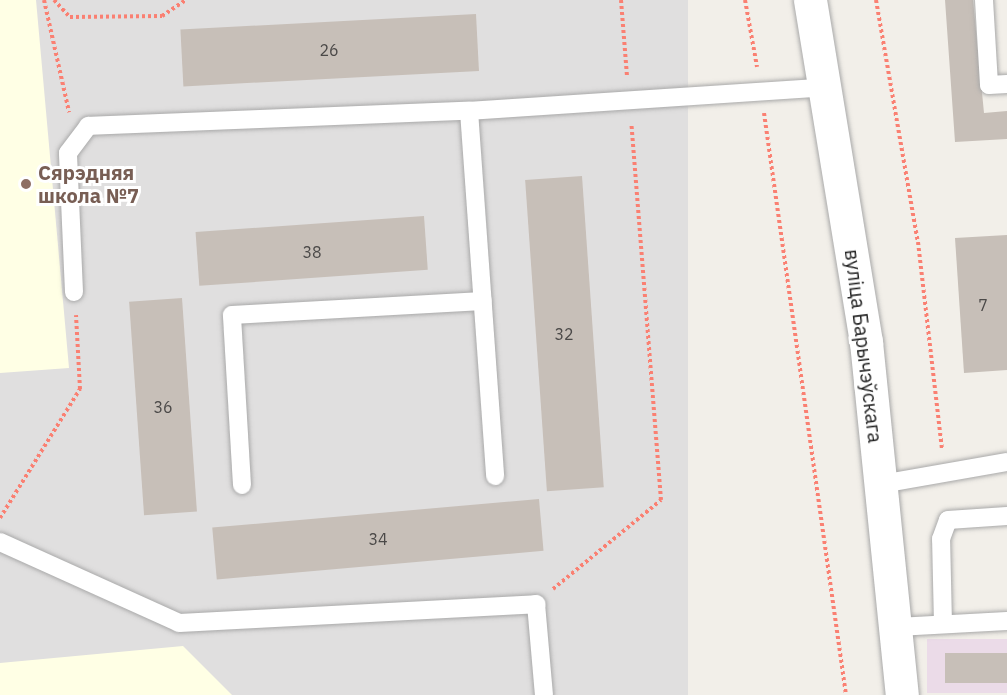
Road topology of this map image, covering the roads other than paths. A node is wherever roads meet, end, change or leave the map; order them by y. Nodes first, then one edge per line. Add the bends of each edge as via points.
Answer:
1 (810, 0) edge
2 (984, 0) edge
3 (1007, 84) edge
4 (826, 87) junction
5 (469, 111) junction
6 (74, 292) road end
7 (483, 301) junction
8 (1007, 462) edge
9 (495, 476) dead end
10 (881, 484) junction
11 (242, 485) dead end
12 (1007, 516) edge
13 (0, 543) edge
14 (1007, 621) edge
15 (943, 624) junction
16 (897, 627) junction
17 (544, 695) edge
18 (902, 695) edge

1 - 4 street, вуліца Барычэўскага
2 - 3 lane via 989,85
4 - 5 lane
4 - 10 street, вуліца Барычэўскага via 866,342
5 - 6 lane via 88,126 68,153
5 - 7 lane
7 - 9 lane
7 - 11 lane via 232,315
8 - 10 lane
10 - 16 street, вуліца Барычэўскага
12 - 15 lane via 948,520 941,538
13 - 17 lane via 179,623 536,604
14 - 15 lane
15 - 16 lane
16 - 18 street, вуліца Барычэўскага

